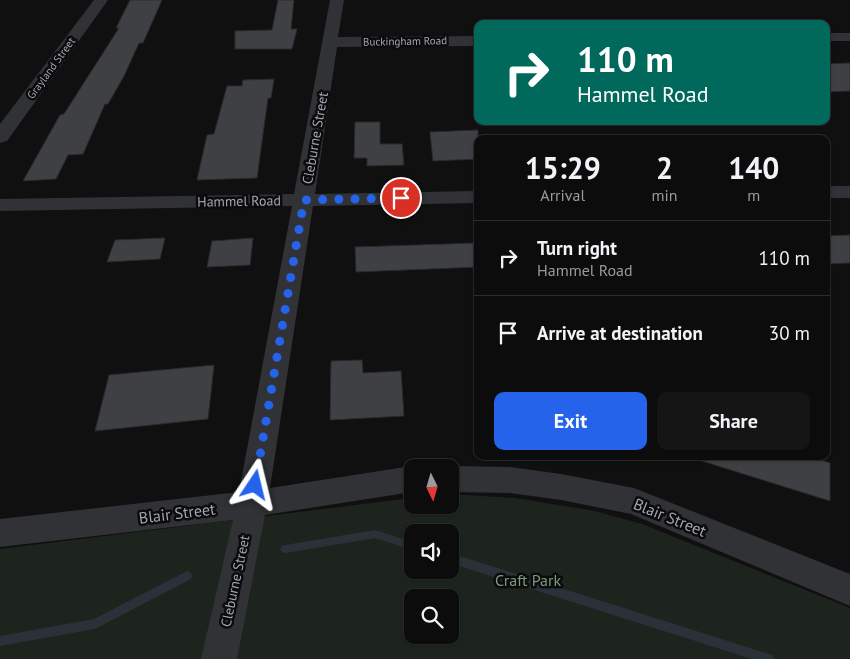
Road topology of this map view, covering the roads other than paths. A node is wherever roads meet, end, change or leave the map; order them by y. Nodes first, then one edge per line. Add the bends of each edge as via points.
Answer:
1 (101, 0) edge
2 (337, 0) edge
3 (830, 37) edge
4 (850, 37) edge
5 (474, 41) edge
6 (332, 42) junction
7 (0, 137) edge
8 (830, 192) edge
9 (850, 192) edge
10 (474, 197) edge
11 (304, 200) junction
12 (0, 205) edge
13 (459, 479) edge
14 (404, 480) edge
15 (252, 504) junction
16 (0, 533) edge
17 (850, 590) edge
18 (219, 659) edge

1 - 7 street, Grayland Street
2 - 6 street, Cleburne Street
3 - 4 street
5 - 6 street, Buckingham Road
6 - 11 street, Cleburne Street
8 - 9 street
10 - 11 street, Hammel Road
11 - 12 street, Hammel Road
11 - 15 street, Cleburne Street
13 - 17 street, Blair Street via 510,480 561,486 634,501
14 - 15 street, Blair Street
15 - 16 street, Blair Street
15 - 18 street, Cleburne Street

